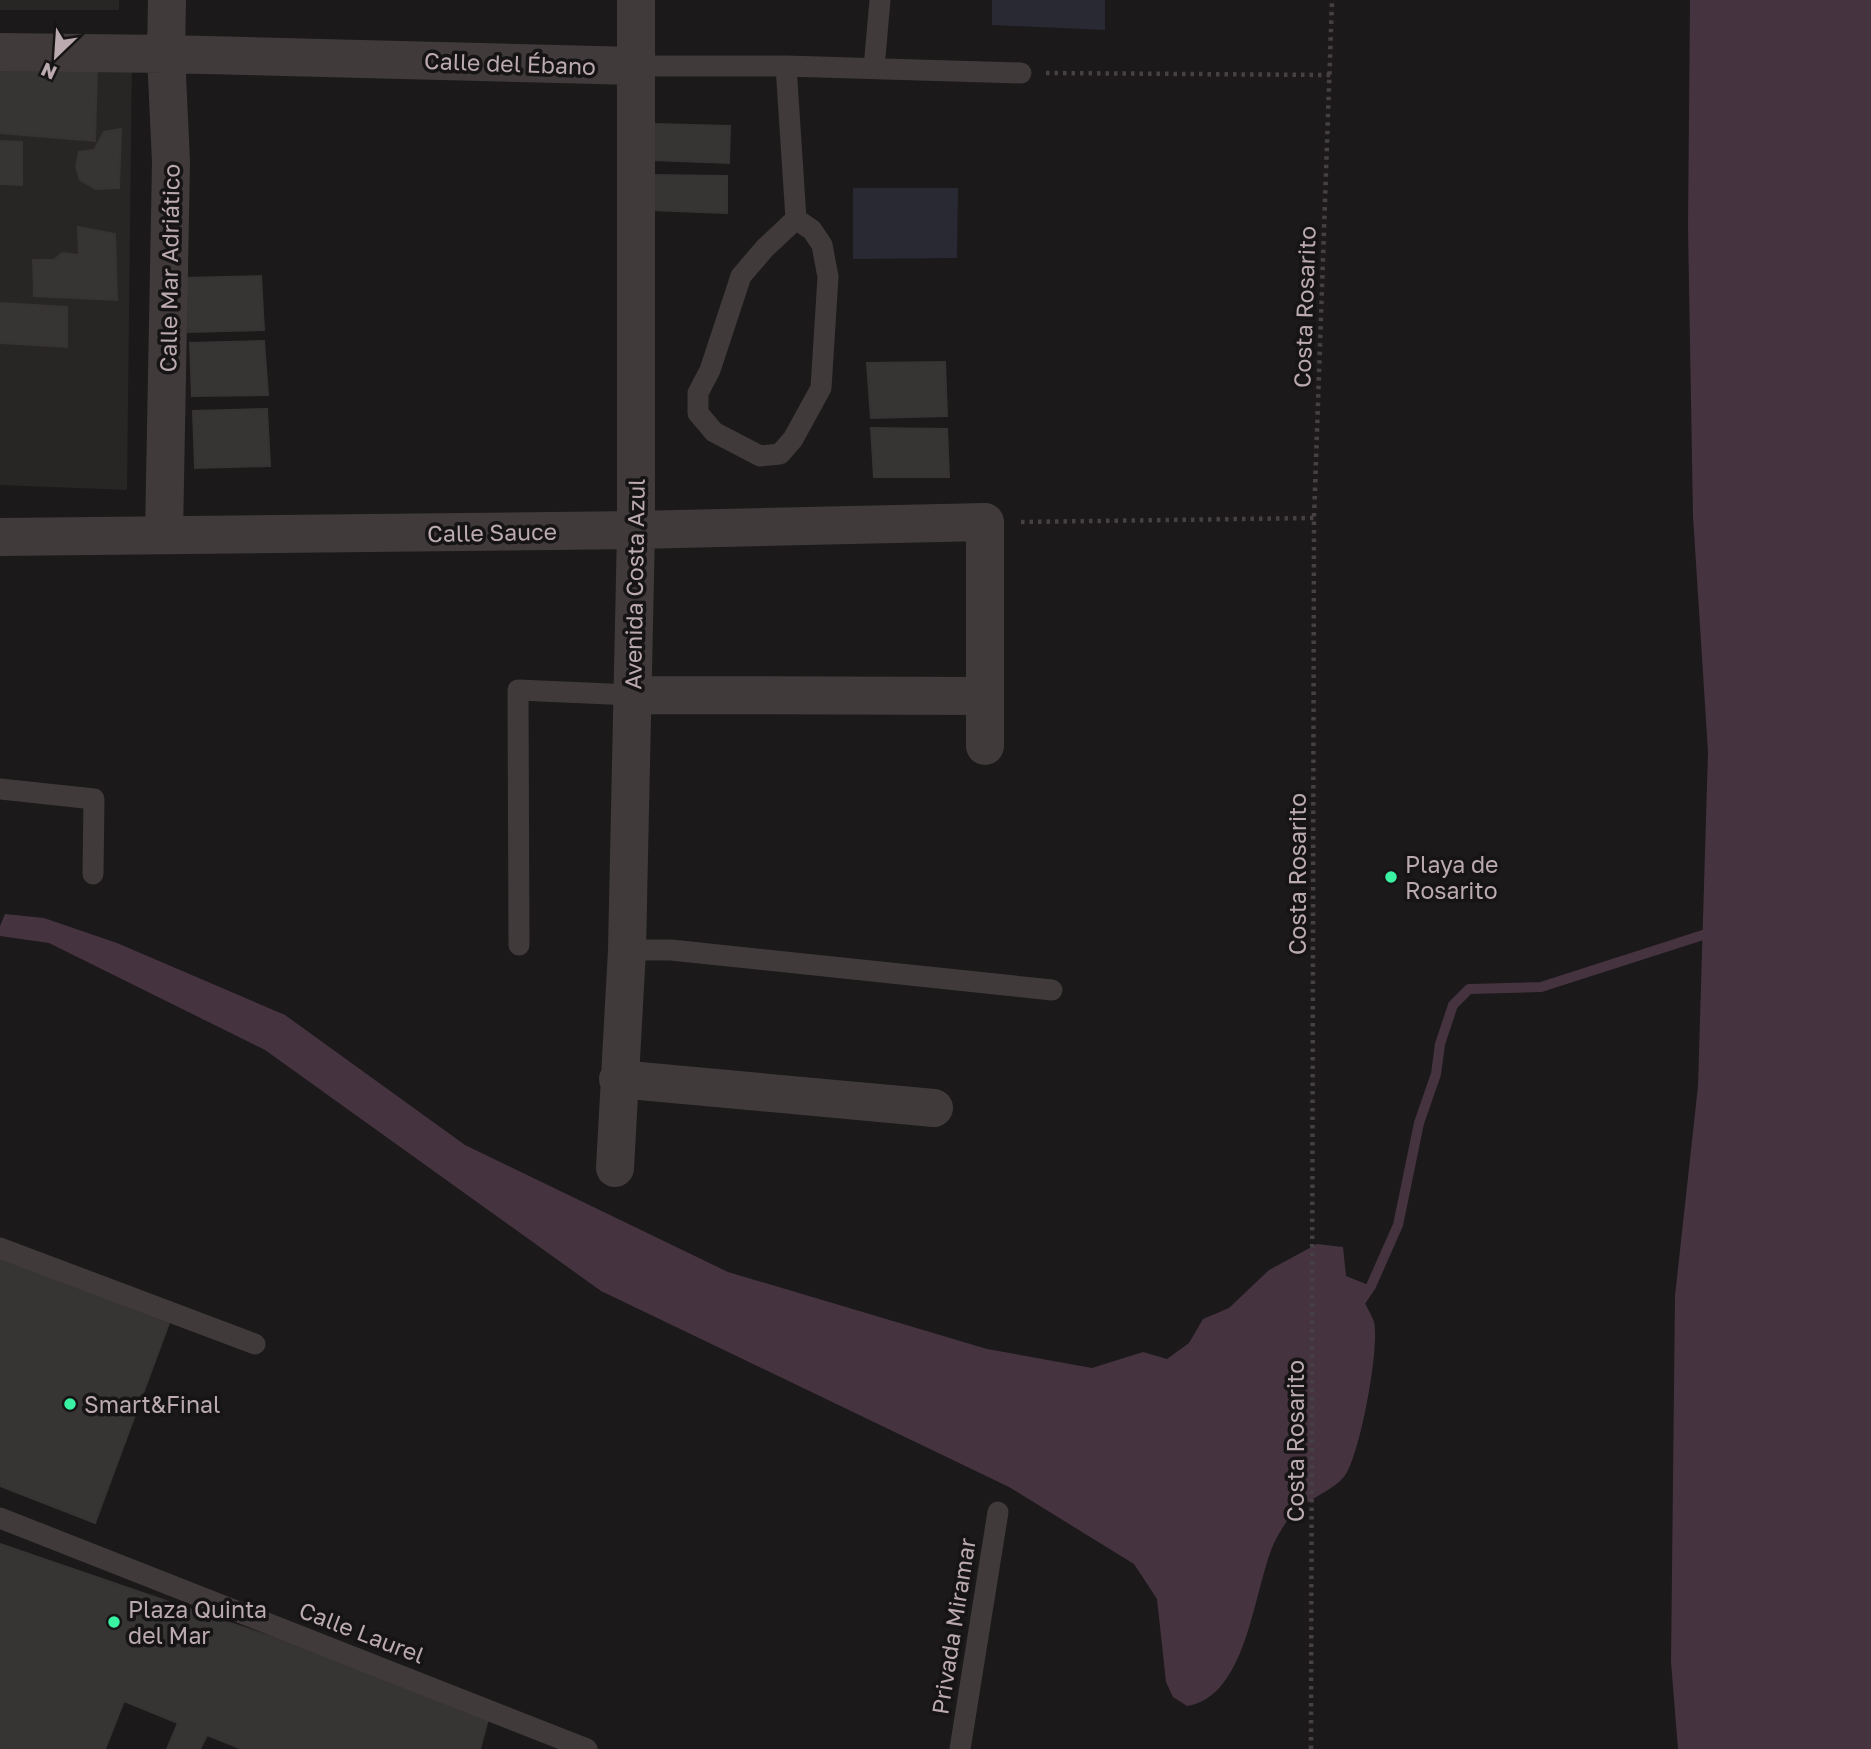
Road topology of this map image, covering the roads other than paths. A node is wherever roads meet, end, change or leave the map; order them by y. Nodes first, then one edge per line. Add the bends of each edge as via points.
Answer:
1 (167, 0) edge
2 (636, 0) edge
3 (880, 0) edge
4 (0, 52) edge
5 (166, 54) junction
6 (635, 66) junction
7 (786, 66) junction
8 (874, 68) junction
9 (1021, 73) road end
10 (796, 219) junction
11 (636, 530) junction
12 (164, 536) junction
13 (0, 537) edge
14 (632, 695) junction
15 (985, 696) junction
16 (985, 746) dead end
17 (0, 789) edge
18 (93, 874) dead end
19 (519, 945) dead end
20 (627, 950) junction
21 (1052, 990) dead end
22 (618, 1079) junction
23 (934, 1108) dead end
24 (615, 1168) dead end
25 (0, 1248) edge
26 (255, 1344) dead end
27 (998, 1512) dead end
28 (0, 1518) edge
29 (587, 1749) edge
30 (960, 1749) edge

1 - 5 street, Calle Mar Adriático
2 - 6 street, Avenida Costa Azul
3 - 8 lane
4 - 5 street, Calle del Ébano
5 - 6 street, Calle del Ébano
5 - 12 street, Calle Mar Adriático via 171,162
6 - 7 lane, Calle del Ébano
6 - 11 street, Avenida Costa Azul
7 - 8 lane, Calle del Ébano
7 - 10 lane
8 - 9 lane, Calle del Ébano
10 - 10 lane via 812,230 822,245 828,277 821,388 780,454 760,456 714,432 698,413 698,393 741,276
11 - 12 street, Calle Sauce
11 - 14 street, Avenida Costa Azul
11 - 15 street, Calle Sauce via 985,522
12 - 13 street, Calle Sauce
14 - 15 street
14 - 19 lane via 518,690
14 - 20 street, Avenida Costa Azul
15 - 16 street
17 - 18 lane via 94,799
20 - 21 lane via 671,950
20 - 22 street, Avenida Costa Azul
22 - 23 street
22 - 24 street, Avenida Costa Azul
25 - 26 lane
27 - 30 lane, Privada Miramar
28 - 29 lane, Calle Laurel

